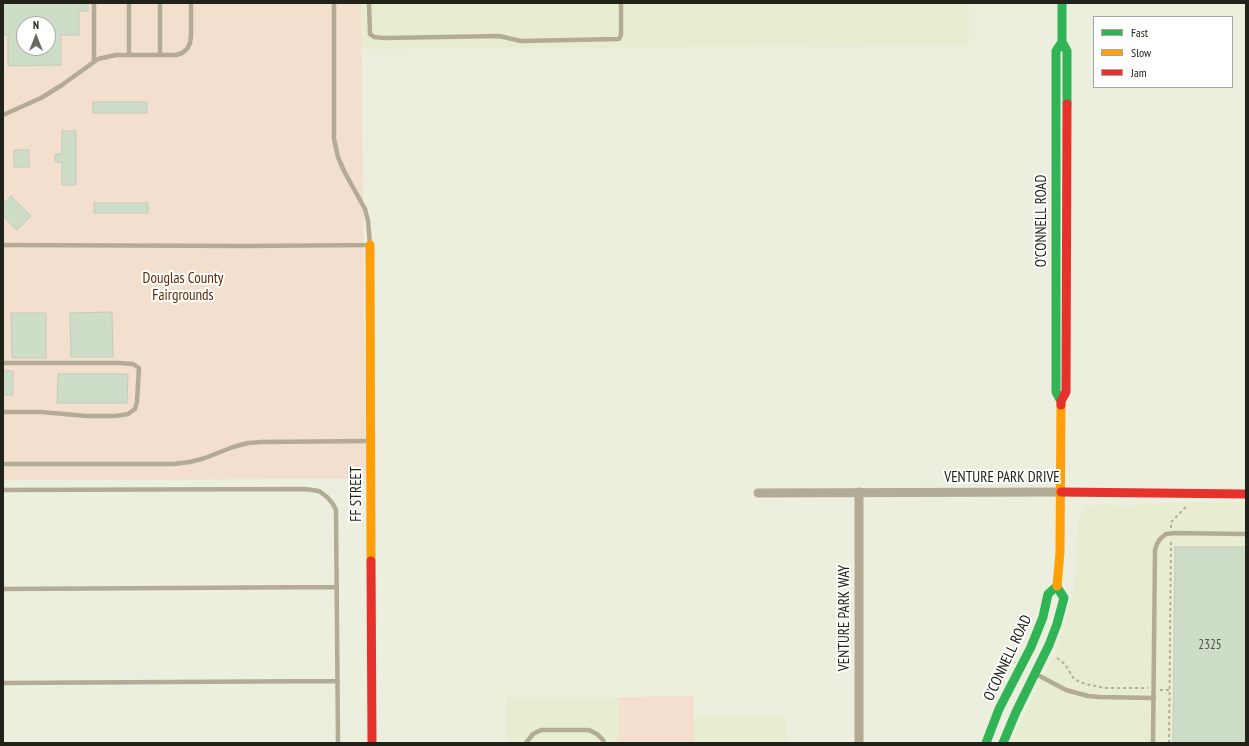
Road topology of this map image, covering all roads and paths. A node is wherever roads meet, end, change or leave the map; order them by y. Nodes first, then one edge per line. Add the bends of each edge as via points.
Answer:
1 (94, 3) edge
2 (129, 3) edge
3 (160, 3) edge
4 (191, 3) edge
5 (334, 3) edge
6 (369, 3) edge
7 (621, 3) edge
8 (1062, 3) edge
9 (129, 55) junction
10 (160, 55) junction
11 (94, 62) junction
12 (3, 116) edge
13 (3, 245) edge
14 (370, 245) junction
15 (3, 363) edge
16 (3, 412) edge
17 (371, 441) junction
18 (3, 464) edge
19 (3, 490) edge
20 (859, 492) junction
21 (1061, 492) junction
22 (758, 493) dead end
23 (1246, 494) edge
24 (1186, 507) dead end
25 (1171, 534) junction
26 (1246, 534) edge
27 (337, 587) junction
28 (1057, 587) junction
29 (3, 589) edge
30 (1057, 658) dead end
31 (1036, 674) junction
32 (338, 681) junction
33 (3, 683) edge
34 (1154, 689) junction
35 (1169, 690) junction
36 (1154, 698) junction
37 (338, 743) edge
38 (372, 743) edge
39 (526, 743) edge
40 (541, 743) edge
41 (589, 743) edge
42 (604, 743) edge
43 (859, 743) edge
44 (986, 743) edge
45 (1003, 743) edge
46 (1153, 743) edge
47 (1169, 743) edge

1 - 11 lane
2 - 9 lane
3 - 10 lane
4 - 10 lane via 191,36 187,49 176,55
5 - 14 lane via 334,140 344,171 365,209
6 - 7 lane via 370,34 374,37 499,36 521,41 619,39
8 - 21 street, O'CONNELL ROAD via 1062,42 1056,51 1056,392 1061,401
9 - 10 lane
9 - 11 lane via 116,55
11 - 12 lane via 41,98
13 - 14 lane
14 - 17 street, FF STREET
15 - 16 lane via 119,363 133,364 139,368 137,402 135,409 128,414 87,416
17 - 18 lane via 248,443 205,458 173,464
17 - 38 street, FF STREET
19 - 27 lane via 319,491 336,510
20 - 21 street, VENTURE PARK DRIVE
20 - 22 street, VENTURE PARK DRIVE
20 - 43 street, VENTURE PARK WAY
21 - 23 street, VENTURE PARK DRIVE
21 - 28 street, O'CONNELL ROAD
24 - 25 path via 1171,522
25 - 26 lane
25 - 34 lane via 1166,534 1160,539 1155,550
25 - 35 path
27 - 29 lane
27 - 32 lane
28 - 31 street, O'CONNELL ROAD via 1064,598 1050,645
28 - 44 street, O'CONNELL ROAD via 1048,594 1031,647 999,710
30 - 34 path via 1067,667 1074,679 1085,684 1106,688
31 - 36 lane via 1066,690 1088,696
31 - 45 street, O'CONNELL ROAD
32 - 33 lane
32 - 37 lane
34 - 35 path
34 - 36 lane
35 - 47 path
36 - 46 lane
39 - 42 lane via 533,734 541,730 590,730
40 - 41 path

